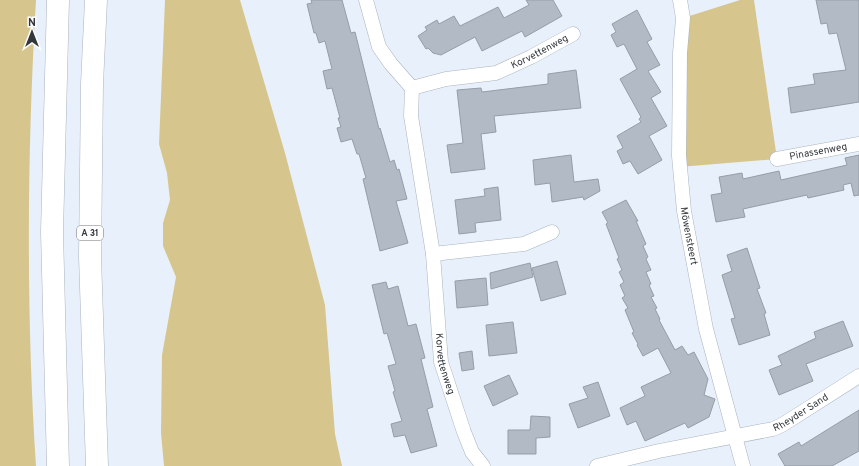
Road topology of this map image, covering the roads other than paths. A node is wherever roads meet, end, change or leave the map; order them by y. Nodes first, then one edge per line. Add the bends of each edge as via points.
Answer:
1 (58, 0) edge
2 (96, 0) edge
3 (366, 0) edge
4 (680, 0) edge
5 (573, 34) dead end
6 (412, 88) junction
7 (859, 144) edge
8 (777, 158) dead end
9 (552, 232) dead end
10 (433, 254) junction
11 (859, 376) edge
12 (736, 436) junction
13 (58, 466) edge
14 (97, 466) edge
15 (483, 466) edge
16 (598, 466) edge
17 (743, 466) edge

1 - 13 highway via 52,174
2 - 14 highway, A 31 via 92,84 90,257
3 - 6 street via 378,46
4 - 12 street, Möwensteert via 683,18 680,52 679,156 684,211 706,329
5 - 6 street, Korvettenweg via 496,73 446,79
6 - 10 street, Korvettenweg via 411,116
7 - 8 street, Pinassenweg
9 - 10 street via 524,244
10 - 15 street, Korvettenweg via 441,362 472,452
11 - 12 street, Rheyder Sand via 782,425
12 - 16 street
12 - 17 street, Möwensteert

